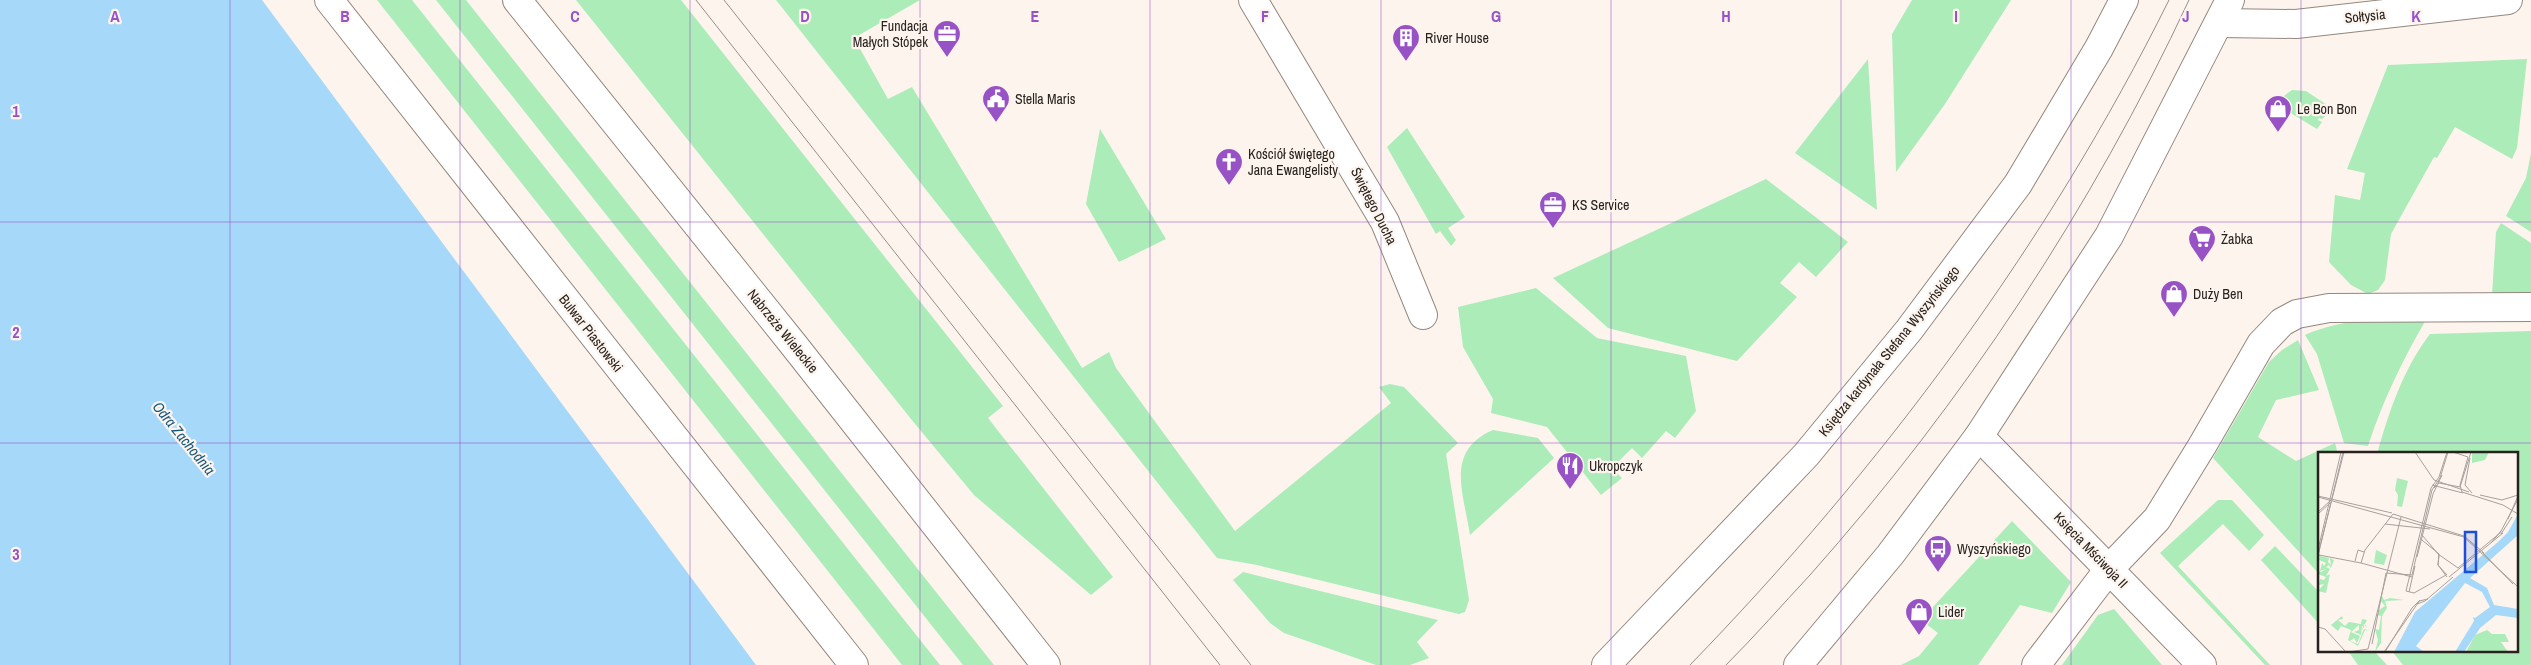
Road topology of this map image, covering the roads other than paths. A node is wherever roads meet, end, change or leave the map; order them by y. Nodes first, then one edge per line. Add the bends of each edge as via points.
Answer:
1 (329, 0) edge
2 (517, 0) edge
3 (1253, 0) edge
4 (2124, 0) edge
5 (2508, 0) edge
6 (2225, 12) edge
7 (2531, 307) edge
8 (1423, 315) dead end
9 (1979, 436) junction
10 (2110, 569) junction
11 (854, 665) edge
12 (1046, 665) edge
13 (1606, 665) edge
14 (1798, 665) edge
15 (2036, 665) edge
16 (2202, 665) edge

1 - 11 street, Bulwar Piastowski
2 - 12 street, Nabrzeże Wieleckie
3 - 8 street, Świętego Ducha via 1385,222
4 - 13 street, Księdza kardynała Stefana Wyszyńskiego via 2018,184 1909,330 1806,455
5 - 6 street, Sołtysia via 2296,24
6 - 9 street via 2109,236
7 - 10 street via 2329,308 2297,314 2282,322 2261,344 2157,519
9 - 10 street, Księcia Mściwoja II
9 - 14 street via 1890,555
10 - 15 street
10 - 16 street, Księcia Mściwoja II

